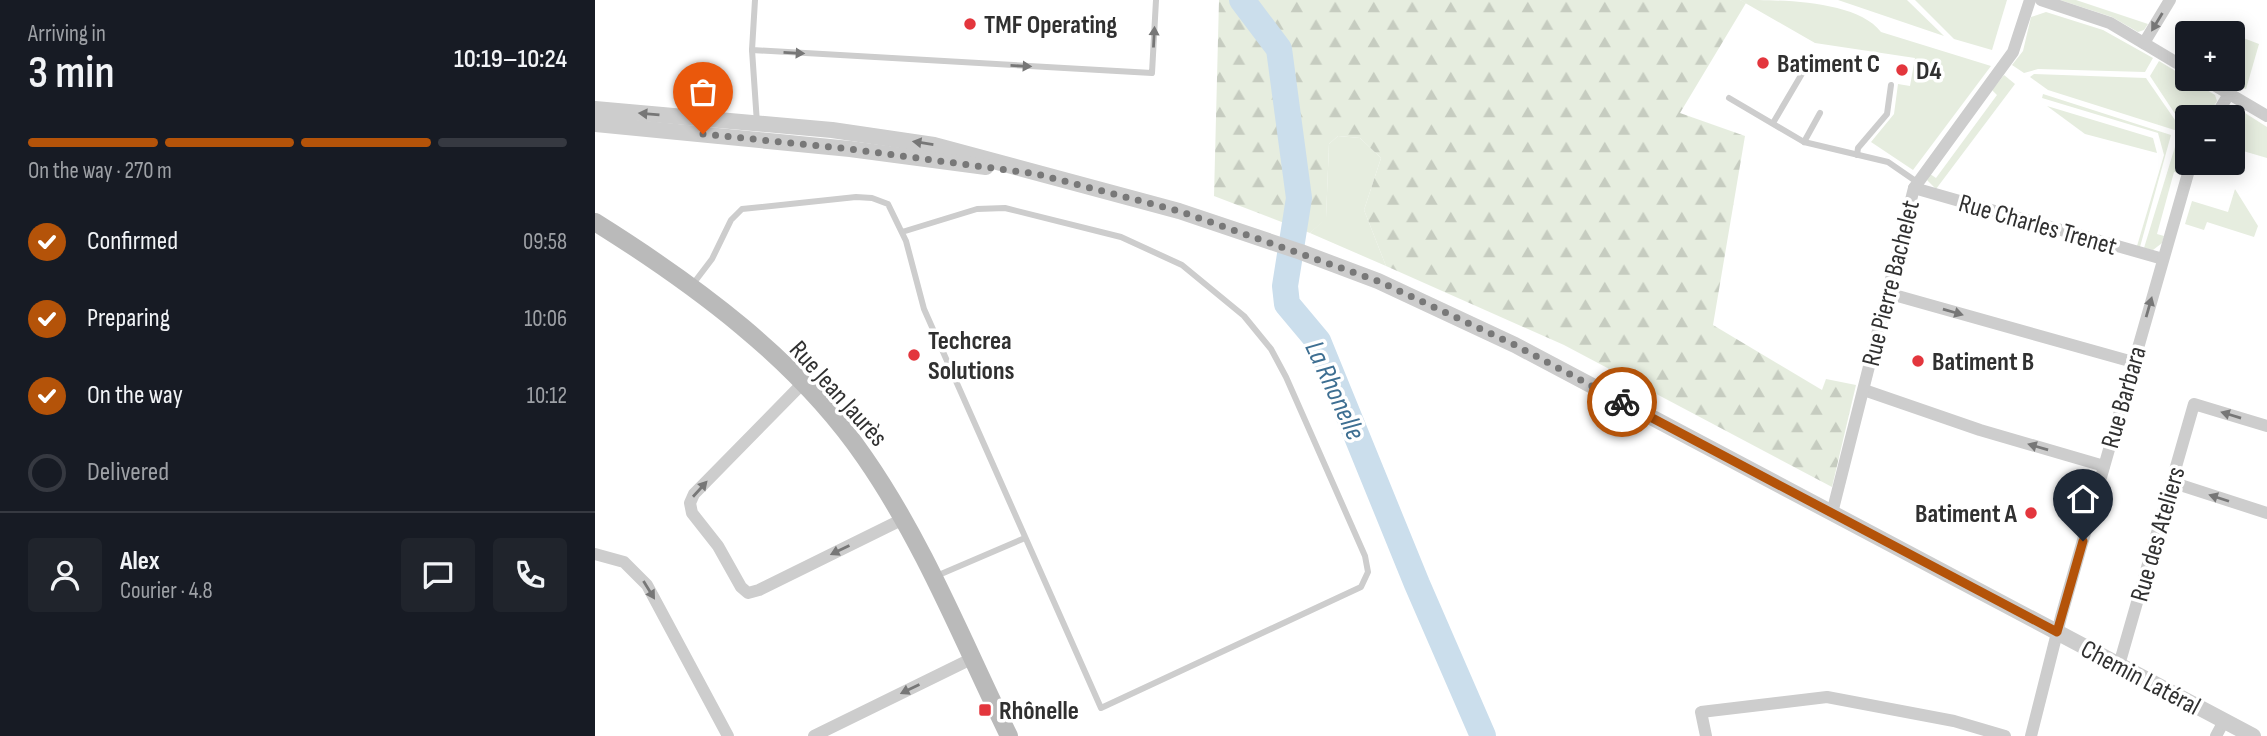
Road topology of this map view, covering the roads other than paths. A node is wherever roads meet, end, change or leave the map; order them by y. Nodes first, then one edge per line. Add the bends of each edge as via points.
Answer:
1 (755, 0) edge
2 (1156, 0) edge
3 (2030, 0) edge
4 (2041, 0) edge
5 (2170, 0) edge
6 (2144, 43) junction
7 (752, 50) junction
8 (2175, 62) edge
9 (1803, 72) dead end
10 (1891, 85) dead end
11 (2224, 91) edge
12 (2229, 94) junction
13 (1728, 98) dead end
14 (2222, 105) edge
15 (595, 109) edge
16 (1820, 113) dead end
17 (2267, 117) edge
18 (595, 124) edge
19 (1773, 124) junction
20 (757, 131) junction
21 (1804, 142) junction
22 (1857, 155) junction
23 (2188, 175) edge
24 (1916, 185) junction
25 (595, 222) edge
26 (902, 232) junction
27 (2163, 259) junction
28 (691, 286) junction
29 (1887, 293) junction
30 (2133, 362) junction
31 (802, 384) junction
32 (1864, 390) junction
33 (2267, 426) edge
34 (2104, 466) junction
35 (2171, 482) junction
36 (1832, 513) junction
37 (2267, 513) edge
38 (901, 520) junction
39 (1025, 538) junction
40 (595, 554) edge
41 (932, 578) junction
42 (2057, 632) junction
43 (971, 659) junction
44 (2119, 665) junction
45 (2224, 721) junction
46 (728, 736) edge
47 (814, 736) edge
48 (1009, 736) edge
49 (1706, 736) edge
50 (2005, 736) edge
51 (2031, 736) edge
52 (2215, 736) edge
53 (2253, 736) edge

1 - 7 lane
7 -> 2 lane via 1152,73
3 - 24 street, Rue Pierre Bachelet via 2013,52
4 - 6 street via 2102,20
5 -> 6 street
6 - 8 street
7 - 20 lane
9 - 19 lane
10 - 22 lane via 1887,114
11 - 12 street
12 - 14 street
12 - 17 street
13 - 19 lane
20 -> 15 street, Chemin Latéral
16 - 21 lane
18 - 20 street, Chemin Latéral
19 - 21 lane
20 - 36 street, Chemin Latéral via 1037,174 1261,237 1378,281 1507,341
21 - 22 lane
22 - 24 lane via 1888,162
23 - 27 street, Rue Barbara
24 - 27 street, Rue Charles Trenet
24 - 29 street, Rue Pierre Bachelet
25 - 28 main road, Rue Jean Jaurès
26 - 28 lane via 888,204 871,198 749,207 734,215 715,254
26 - 39 lane via 924,309
26 - 39 lane via 977,209 1005,208 1132,240 1191,272 1251,324 1277,359 1365,556 1368,572 1365,583 1352,594 1101,708
30 -> 27 street, Rue Barbara
28 - 31 main road, Rue Jean Jaurès
29 -> 30 street
29 - 32 street, Rue Pierre Bachelet
30 - 34 street, Rue Barbara
31 - 38 main road, Rue Jean Jaurès via 858,448
38 -> 31 street via 759,590 748,593 741,587 690,503
34 -> 32 street
32 - 36 street, Rue Pierre Bachelet
33 -> 35 street, Rue des Ateliers via 2194,404
34 - 42 street, Rue Barbara
37 -> 35 street
35 - 44 street, Rue des Ateliers
36 - 42 street, Chemin Latéral
38 - 41 main road, Rue Jean Jaurès
39 - 41 lane
40 -> 46 street via 624,562 647,585
41 - 43 main road, Rue Jean Jaurès
42 - 44 street, Chemin Latéral
42 - 51 street, Rue Barbara
43 -> 47 street
43 - 48 main road, Rue Jean Jaurès
44 - 45 street, Chemin Latéral
45 - 52 street
45 - 53 street, Chemin Latéral
49 - 50 street via 1701,712 1827,697 1954,721

